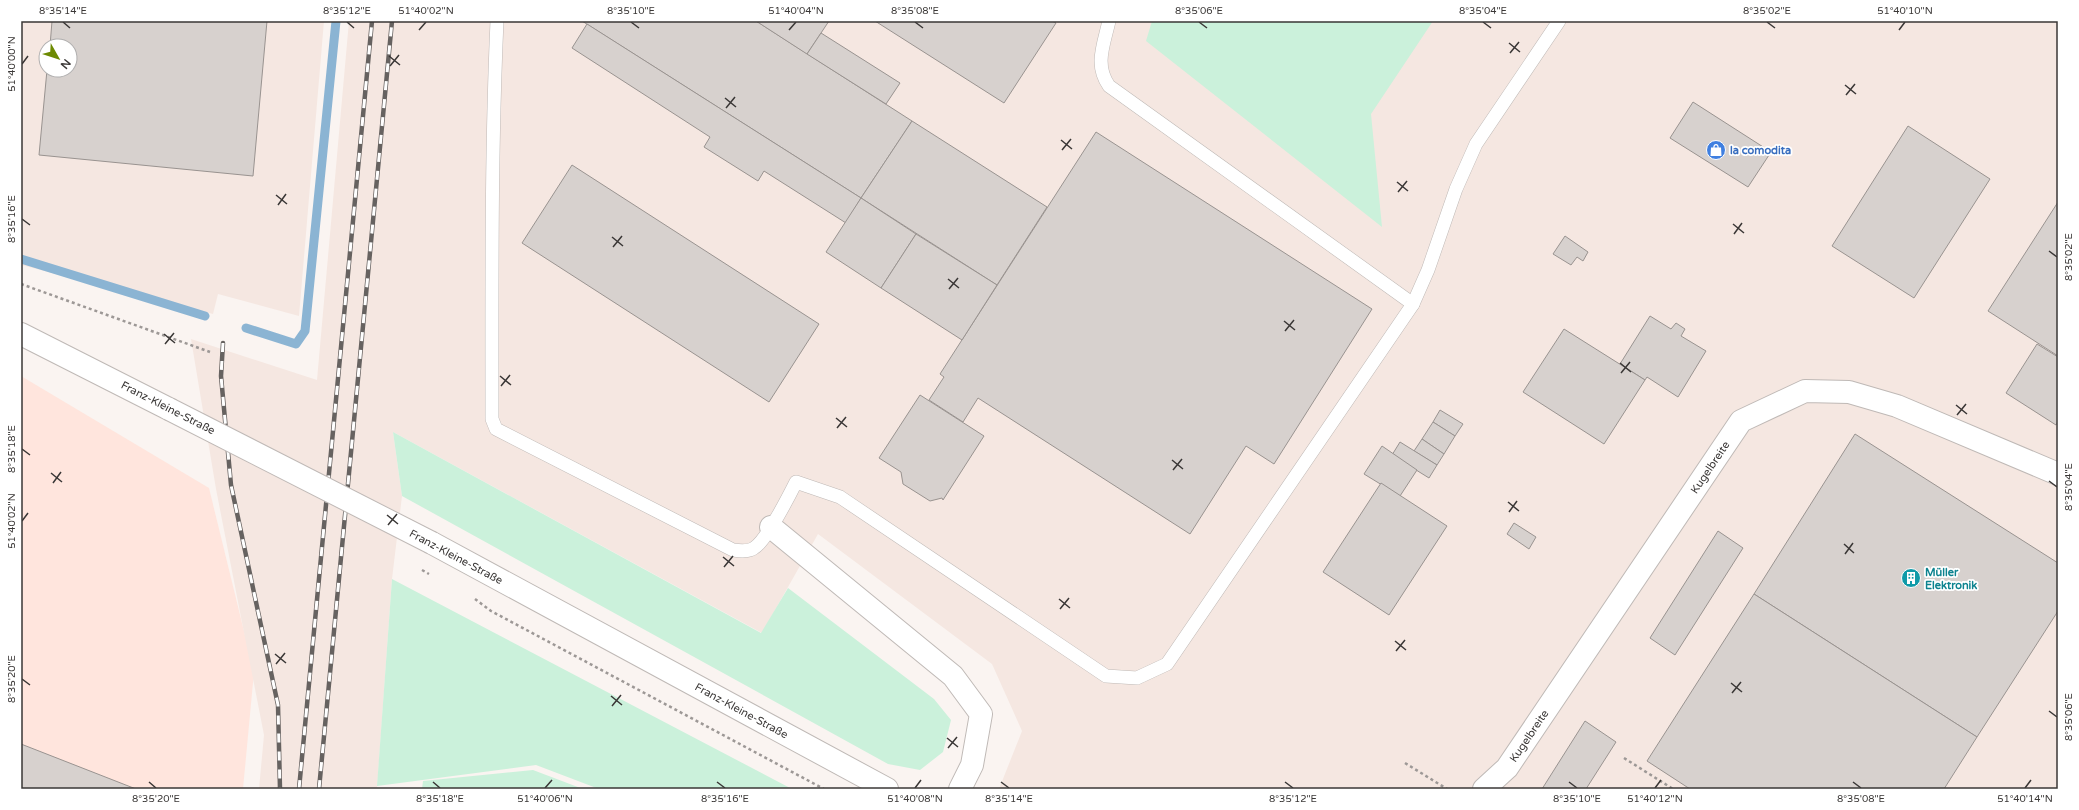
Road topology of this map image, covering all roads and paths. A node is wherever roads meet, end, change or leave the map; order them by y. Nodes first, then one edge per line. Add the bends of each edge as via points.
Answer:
1 (497, 21) edge
2 (1109, 21) edge
3 (1559, 21) edge
4 (21, 284) edge
5 (1413, 304) junction
6 (21, 334) edge
7 (210, 352) dead end
8 (2058, 474) edge
9 (771, 527) junction
10 (429, 574) dead end
11 (436, 578) dead end
12 (474, 598) dead end
13 (1624, 758) dead end
14 (1405, 763) dead end
15 (824, 789) edge
16 (886, 789) edge
17 (960, 789) edge
18 (1447, 789) edge
19 (1484, 789) edge
20 (1673, 789) edge

1 - 9 lane via 492,324 492,419 496,429 733,550 743,552 755,548
2 - 5 lane via 1100,65 1109,86
3 - 5 lane via 1476,144 1456,189 1428,270
4 - 7 path
5 - 9 lane via 1167,664 1137,678 1106,676 840,497 796,482
6 - 16 street, Franz-Kleine-Straße, bridge via 432,543
8 - 19 street, Kugelbreite via 1898,406 1849,392 1805,391 1741,421 1507,768
9 - 17 street via 953,676 981,714 972,765
10 - 11 path
12 - 15 path via 491,611
13 - 20 path
14 - 18 path

